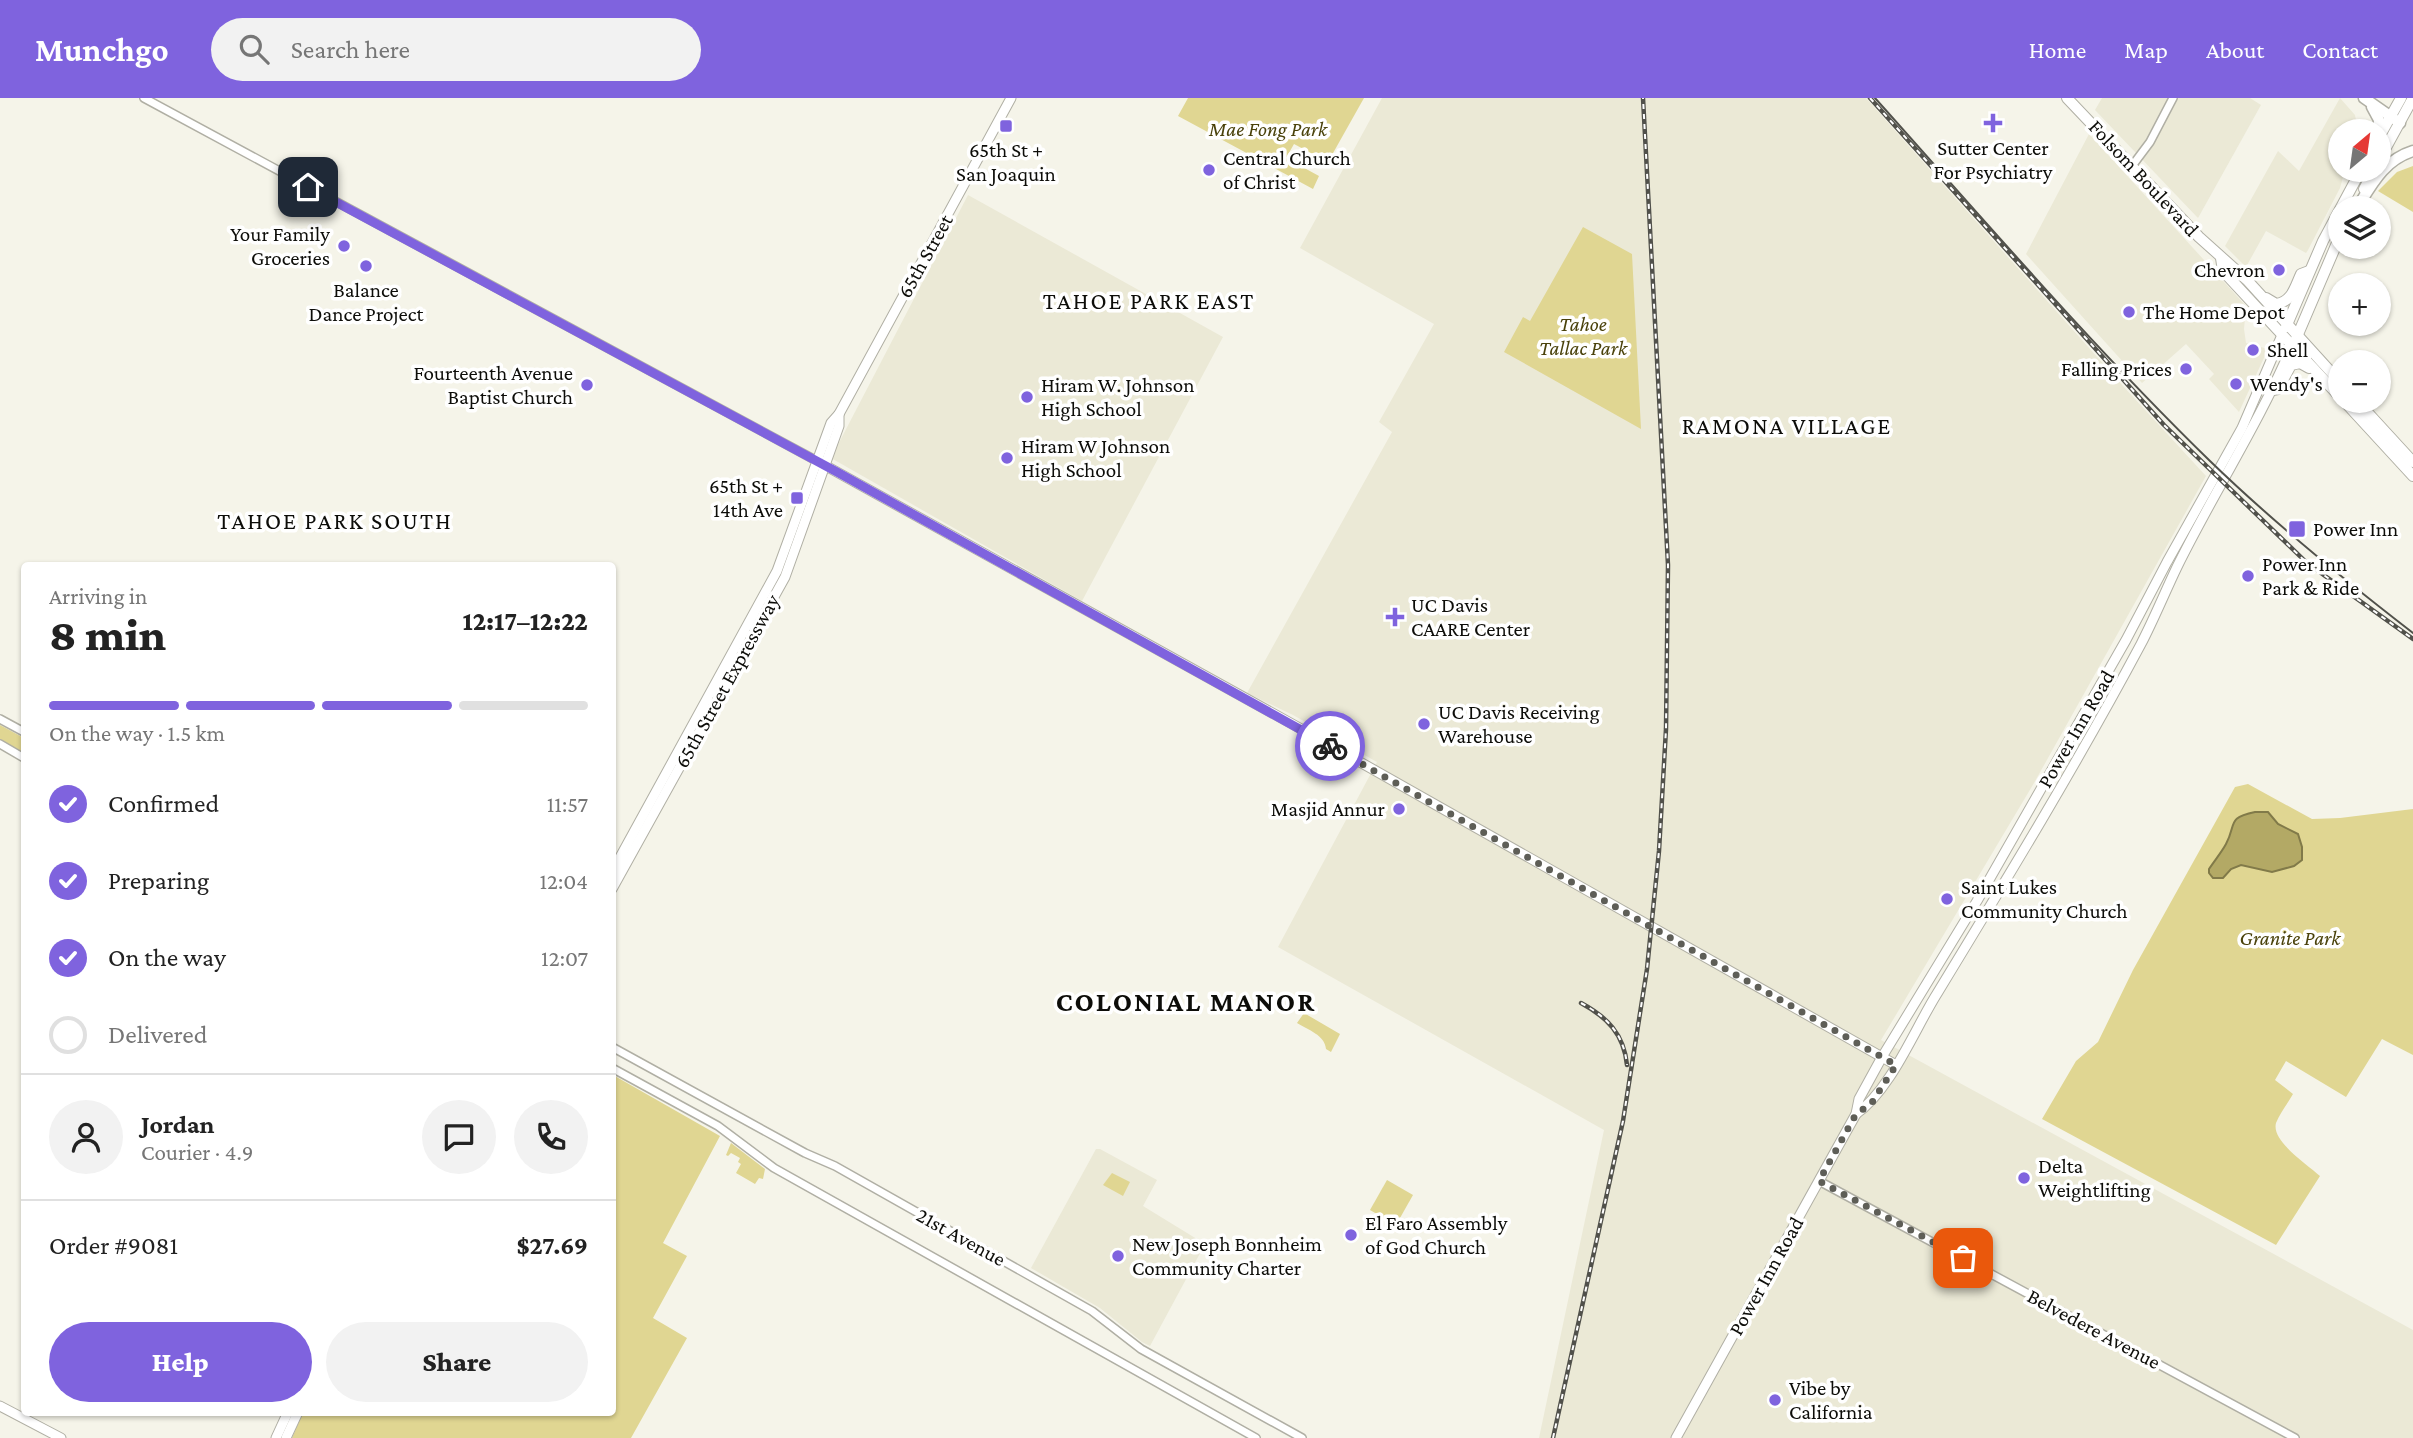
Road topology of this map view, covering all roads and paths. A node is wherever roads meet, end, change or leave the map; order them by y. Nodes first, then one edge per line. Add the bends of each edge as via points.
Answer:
1 (144, 98) edge
2 (1011, 98) edge
3 (2067, 98) edge
4 (2173, 98) edge
5 (2401, 98) edge
6 (2413, 98) edge
7 (2366, 100) edge
8 (2378, 119) edge
9 (2395, 120) junction
10 (2391, 124) edge
11 (2391, 130) edge
12 (2413, 151) edge
13 (2132, 166) junction
14 (2354, 182) edge
15 (2363, 196) edge
16 (2221, 258) junction
17 (2330, 259) edge
18 (2309, 271) junction
19 (2260, 295) junction
20 (2287, 324) junction
21 (2282, 335) junction
22 (2297, 335) junction
23 (2292, 346) junction
24 (2328, 369) edge
25 (2317, 372) junction
26 (2328, 384) edge
27 (2273, 390) junction
28 (2355, 413) edge
29 (2368, 413) edge
30 (2413, 461) edge
31 (821, 464) junction
32 (2413, 476) edge
33 (0, 719) edge
34 (21, 730) edge
35 (0, 744) edge
36 (21, 756) edge
37 (616, 865) edge
38 (616, 883) edge
39 (616, 1049) edge
40 (1882, 1057) junction
41 (1896, 1065) junction
42 (616, 1070) edge
43 (1856, 1114) junction
44 (1819, 1181) junction
45 (0, 1406) edge
46 (286, 1416) edge
47 (296, 1416) edge
48 (61, 1438) edge
49 (276, 1438) edge
50 (286, 1438) edge
51 (1256, 1438) edge
52 (1302, 1438) edge
53 (1676, 1438) edge
54 (2295, 1438) edge

1 - 31 street
2 - 31 main road, 65th Street via 831,423
3 - 13 main road, Folsom Boulevard
4 - 13 street
5 - 9 main road
6 - 9 main road
7 - 8 highway
7 - 9 highway
9 - 10 main road
9 - 11 main road
12 - 15 highway via 2384,167
13 - 16 main road, Folsom Boulevard
14 - 18 main road
16 - 19 main road, Folsom Boulevard
16 - 21 main road, Folsom Boulevard via 2224,271
17 - 22 main road
18 - 19 main road via 2301,274 2286,301 2276,304
18 - 20 main road
19 - 20 main road, Folsom Boulevard
20 - 21 main road
20 - 22 main road, Folsom Boulevard
21 - 23 main road, Folsom Boulevard
21 - 40 main road, Power Inn Road via 2242,428 2126,640
22 - 23 main road
22 - 24 main road, Folsom Boulevard
23 - 25 main road, Folsom Boulevard
23 - 27 main road, Power Inn Road
25 - 26 main road, Folsom Boulevard
25 - 27 main road via 2294,363
27 - 41 main road, Power Inn Road via 2140,645
28 - 32 main road
29 - 30 main road
31 - 37 main road, 65th Street Expressway via 777,571
31 - 38 main road, 65th Street Expressway via 785,577
31 - 40 main road
33 - 34 street
35 - 36 street
39 - 52 street, 21st Avenue via 1092,1311 1142,1349
40 - 41 main road
40 - 43 main road, Power Inn Road
41 - 43 main road, Power Inn Road via 1871,1104
42 - 51 street, 21st Avenue via 718,1126 774,1168
43 - 44 main road, Power Inn Road
44 - 53 main road, Power Inn Road
44 - 54 street, Belvedere Avenue
45 - 48 main road
46 - 49 main road
47 - 50 main road

